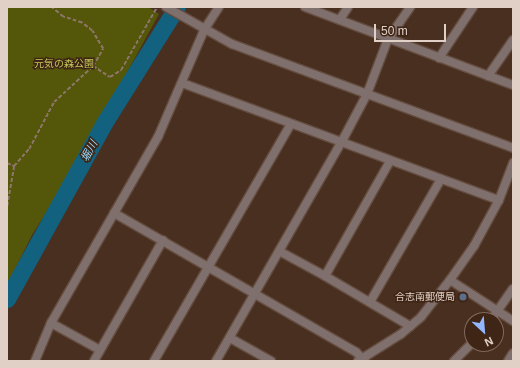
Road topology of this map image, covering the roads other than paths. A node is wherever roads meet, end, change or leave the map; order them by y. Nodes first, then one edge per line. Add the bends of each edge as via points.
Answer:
1 (166, 7) edge
2 (219, 7) edge
3 (305, 7) edge
4 (348, 7) edge
5 (410, 7) edge
6 (474, 7) edge
7 (340, 19) junction
8 (204, 30) junction
9 (388, 39) junction
10 (513, 40) edge
11 (439, 58) junction
12 (488, 76) junction
13 (182, 83) junction
14 (513, 85) edge
15 (367, 94) junction
16 (291, 124) junction
17 (341, 143) junction
18 (513, 148) edge
19 (390, 161) junction
20 (513, 163) edge
21 (441, 179) junction
22 (499, 200) junction
23 (114, 213) junction
24 (163, 240) junction
25 (279, 251) junction
26 (209, 266) junction
27 (325, 276) junction
28 (450, 280) junction
29 (513, 289) edge
30 (255, 294) junction
31 (370, 302) junction
32 (499, 310) junction
33 (513, 321) edge
34 (51, 323) junction
35 (410, 326) junction
36 (230, 338) junction
37 (100, 350) junction
38 (464, 351) edge
39 (513, 353) edge
40 (361, 360) edge
41 (35, 361) edge
42 (94, 361) edge
43 (154, 361) edge
44 (216, 361) edge
45 (271, 361) edge
46 (454, 361) edge
47 (508, 361) edge

1 - 8 street
2 - 8 street
3 - 7 street
4 - 7 street
5 - 9 street
6 - 11 street
7 - 9 street
8 - 13 street
8 - 15 street via 232,44
9 - 11 street
9 - 15 street
10 - 12 street
11 - 12 street
12 - 14 street
13 - 16 street
13 - 23 street via 158,137
15 - 17 street
15 - 18 street
16 - 17 street
16 - 26 street
17 - 19 street
17 - 25 street
19 - 21 street
19 - 27 street
20 - 22 street
21 - 22 street
21 - 31 street
22 - 28 street via 474,246
23 - 24 street
23 - 34 street
24 - 26 street
24 - 37 street
25 - 27 street
25 - 30 street
26 - 30 street
26 - 43 street
27 - 31 street
28 - 32 street
28 - 35 street
29 - 32 street
30 - 36 street
30 - 40 street
31 - 35 street
32 - 33 street
34 - 37 street
34 - 41 street
35 - 40 street
36 - 44 street
36 - 45 street
37 - 42 street
38 - 46 street
39 - 47 street

